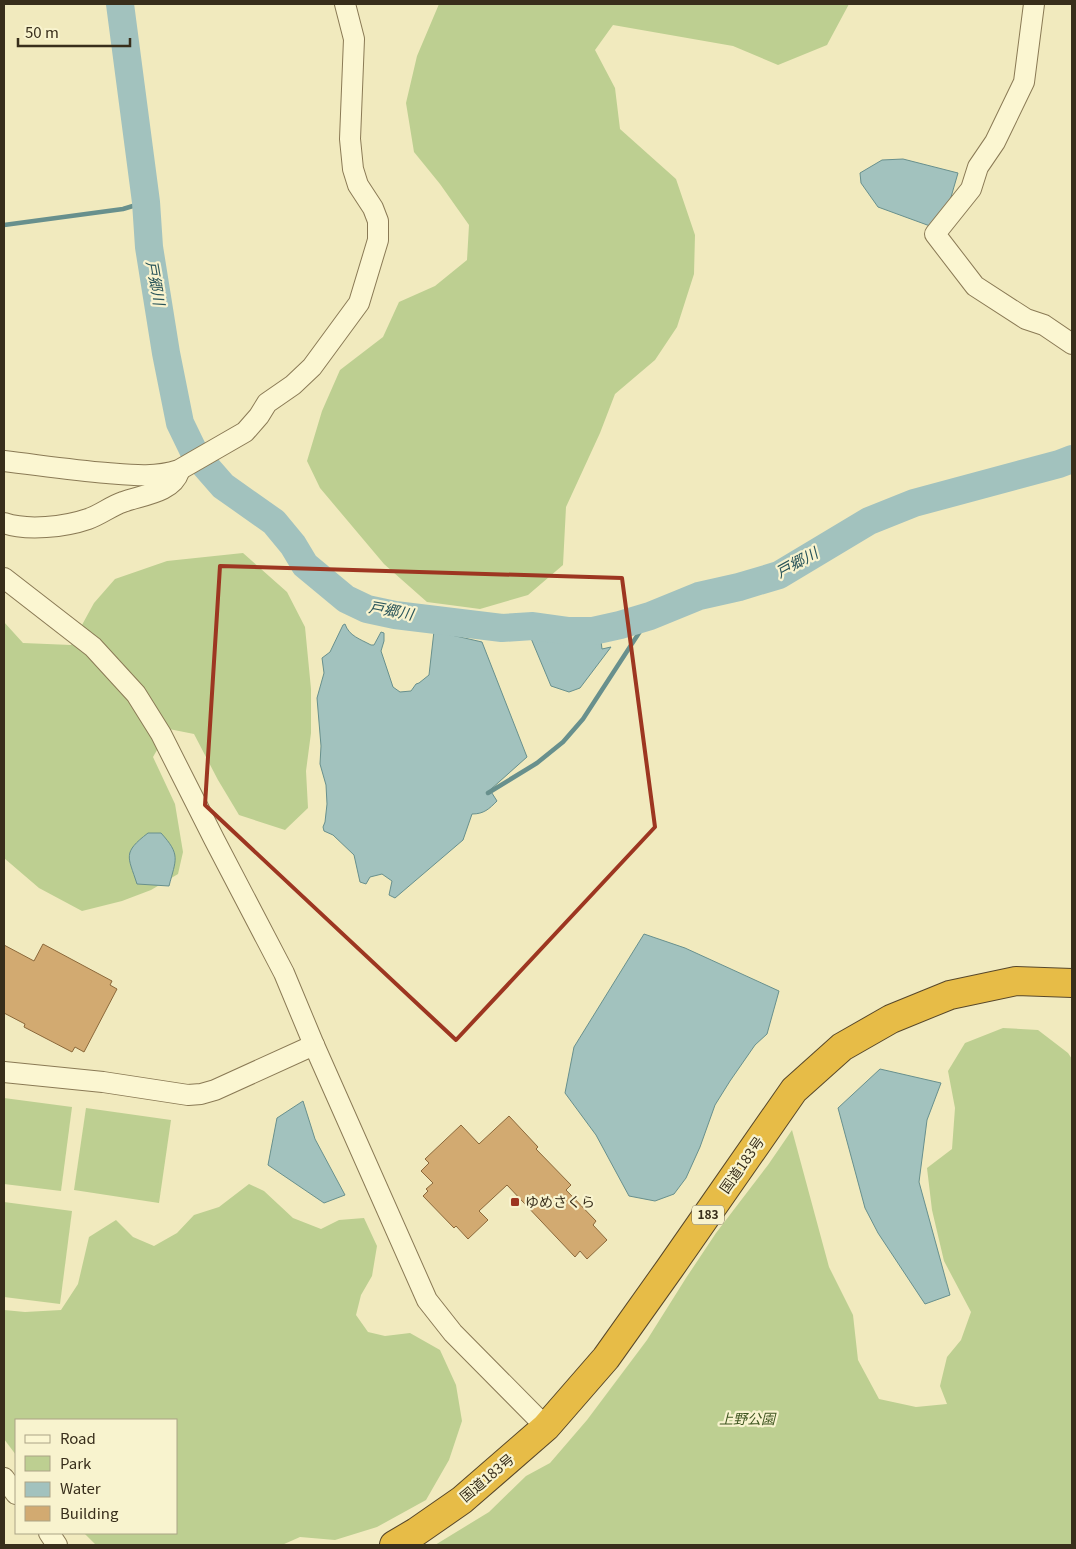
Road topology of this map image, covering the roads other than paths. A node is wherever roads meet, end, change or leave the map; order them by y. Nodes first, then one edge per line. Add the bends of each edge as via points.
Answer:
1 (345, 4) edge
2 (1034, 4) edge
3 (1072, 344) edge
4 (4, 461) edge
5 (192, 463) junction
6 (4, 522) edge
7 (4, 578) edge
8 (1072, 983) edge
9 (314, 1045) junction
10 (4, 1072) edge
11 (546, 1427) junction
12 (4, 1478) edge
13 (15, 1493) edge
14 (49, 1534) edge
15 (57, 1545) edge
16 (394, 1545) edge

1 - 5 street via 354,39 350,139 353,169 378,221 378,240 370,270 359,303 312,367 267,403 245,432
2 - 3 street via 1024,82 995,142 978,167 971,189 935,234 976,286 1026,319 1044,324
4 - 5 street via 150,476 168,474
5 - 6 street via 166,486 112,506 90,518 53,526 30,527
7 - 9 street via 93,647 136,694 161,734 284,973
8 - 11 highway, 国道183号 / 183 via 1016,981 950,995 891,1019 842,1047 794,1090 606,1358
9 - 10 street via 201,1094
9 - 11 street via 427,1300 453,1333
11 - 16 highway, 国道183号 / 183 via 462,1500
12 - 13 street
14 - 15 street

